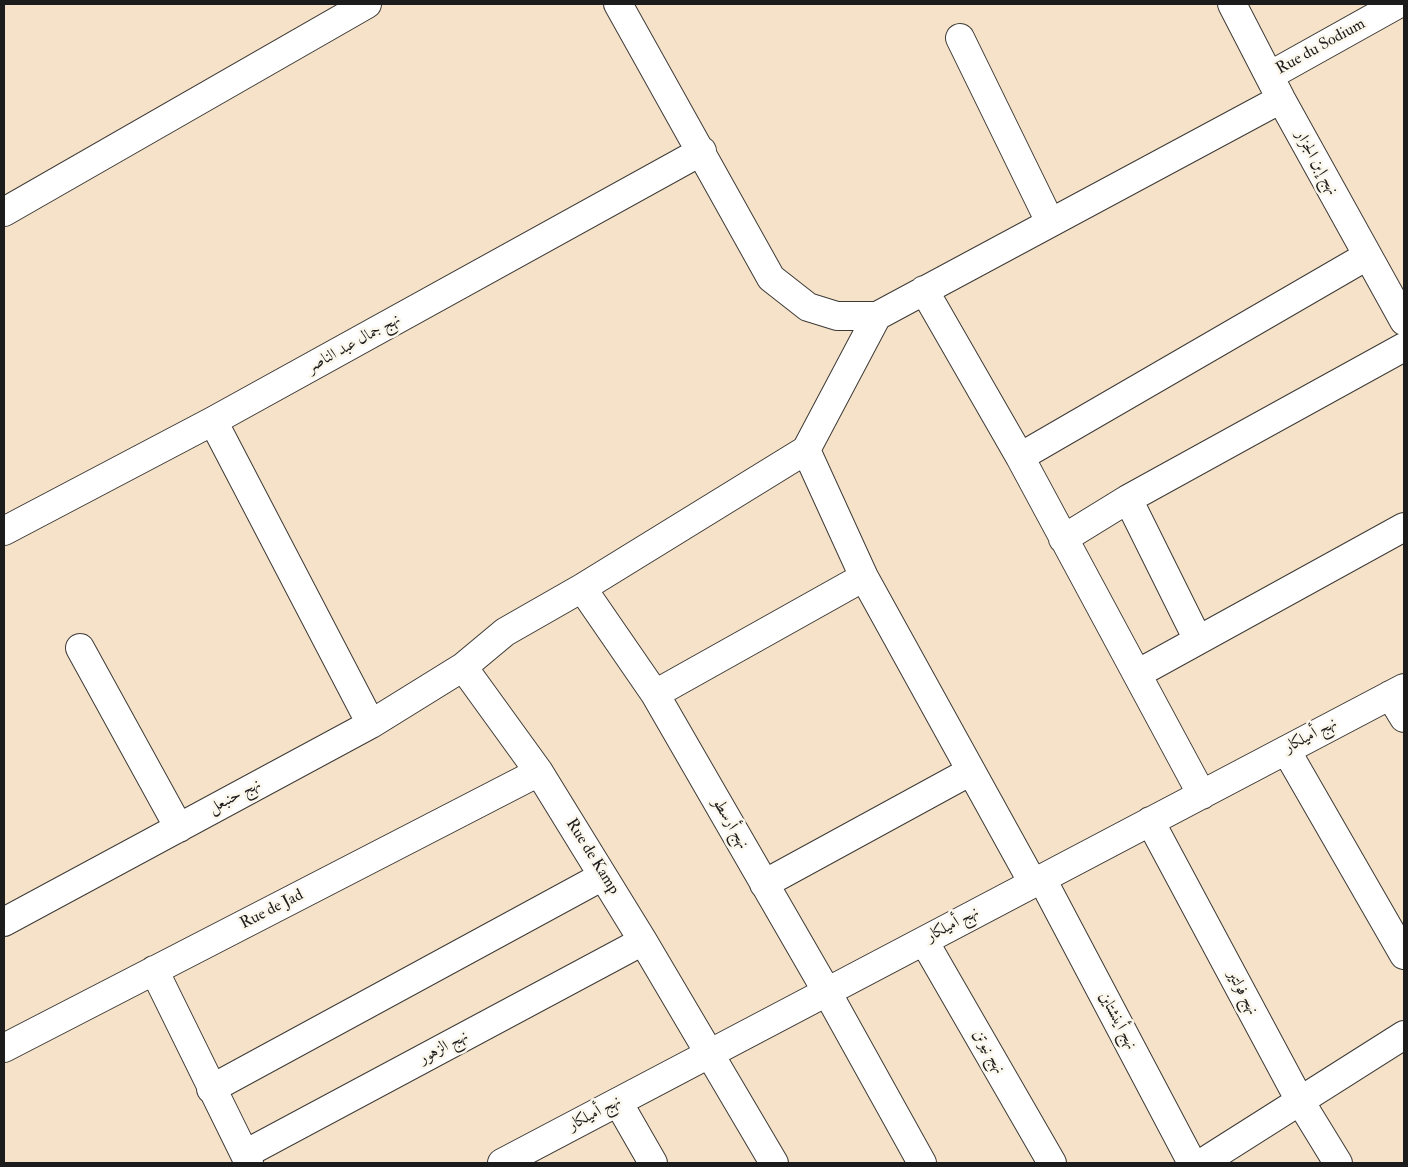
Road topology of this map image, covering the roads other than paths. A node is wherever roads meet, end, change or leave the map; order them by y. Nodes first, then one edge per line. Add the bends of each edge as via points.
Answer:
1 (367, 4) edge
2 (618, 4) edge
3 (1232, 4) edge
4 (1398, 4) edge
5 (960, 38) dead end
6 (1275, 88) junction
7 (702, 151) junction
8 (4, 212) edge
9 (1050, 222) junction
10 (1367, 256) junction
11 (924, 290) junction
12 (877, 316) junction
13 (1404, 321) edge
14 (1404, 347) edge
15 (213, 421) junction
16 (806, 450) junction
17 (1020, 457) junction
18 (1128, 499) junction
19 (1404, 527) edge
20 (4, 531) edge
21 (1063, 539) junction
22 (864, 577) junction
23 (582, 588) junction
24 (1198, 640) junction
25 (80, 648) dead end
26 (463, 667) junction
27 (1136, 674) junction
28 (1397, 691) edge
29 (654, 694) junction
30 (1404, 718) edge
31 (371, 724) junction
32 (1286, 750) junction
33 (971, 771) junction
34 (539, 772) junction
35 (1202, 794) junction
36 (1150, 821) junction
37 (179, 828) junction
38 (603, 876) junction
39 (1037, 881) junction
40 (764, 884) junction
41 (4, 922) edge
42 (643, 941) junction
43 (924, 941) junction
44 (1404, 955) edge
45 (154, 970) junction
46 (827, 992) junction
47 (1404, 1036) edge
48 (4, 1048) edge
49 (711, 1054) junction
50 (211, 1089) junction
51 (1300, 1100) junction
52 (618, 1102) junction
53 (247, 1159) edge
54 (516, 1160) edge
55 (653, 1163) edge
56 (774, 1163) edge
57 (922, 1163) edge
58 (1052, 1163) edge
59 (1192, 1163) edge
60 (1202, 1163) edge
61 (1338, 1163) edge

1 - 8 street
2 - 7 street
3 - 6 street, نهج إبن الجزار
4 - 6 street, Rue du Sodium
5 - 9 street
6 - 9 street, Rue du Sodium
6 - 10 street, نهج إبن الجزار
7 - 12 street via 771,278 808,307 838,316
7 - 15 street, نهج جمال عبد الناصر
9 - 11 street, Rue du Sodium
10 - 13 street, نهج إبن الجزار
10 - 17 street
11 - 12 street, Rue du Sodium
11 - 17 street
12 - 16 street
14 - 18 street
15 - 20 street, نهج جمال عبد الناصر
15 - 31 street
16 - 22 street, نهج أينشتاين
16 - 23 street, نهج حنبعل
17 - 21 street
18 - 21 street
18 - 24 street
19 - 24 street
21 - 27 street
22 - 29 street
22 - 33 street, نهج أينشتاين
23 - 26 street, نهج حنبعل via 506,632
23 - 29 street, نهج أرسطو
24 - 27 street
25 - 37 street
26 - 31 street, نهج حنبعل
26 - 34 street, Rue de Kamp
27 - 35 street
28 - 30 street
28 - 32 street, نهج أميلكار
29 - 40 street, نهج أرسطو
31 - 37 street, نهج حنبعل
32 - 35 street, نهج أميلكار
32 - 44 street
33 - 39 street, نهج أينشتاين
33 - 40 street
34 - 38 street, Rue de Kamp
34 - 45 street, Rue de Jad
35 - 36 street, نهج أميلكار
36 - 39 street, نهج أميلكار
36 - 51 street, نهج فولتير
37 - 41 street, نهج حنبعل
38 - 42 street, Rue de Kamp
38 - 50 street
39 - 43 street, نهج أميلكار
39 - 59 street, نهج أينشتاين
40 - 46 street, نهج أرسطو
42 - 49 street, Rue de Kamp
42 - 53 street, نهج الزهور
43 - 46 street, نهج أميلكار
43 - 58 street, نهج نيوتن
45 - 48 street, Rue de Jad
45 - 50 street
46 - 49 street, نهج أميلكار
46 - 57 street, نهج أرسطو
47 - 51 street
49 - 52 street, نهج أميلكار
49 - 56 street, Rue de Kamp
50 - 53 street
51 - 60 street
51 - 61 street, نهج فولتير
52 - 54 street, نهج أميلكار
52 - 55 street

